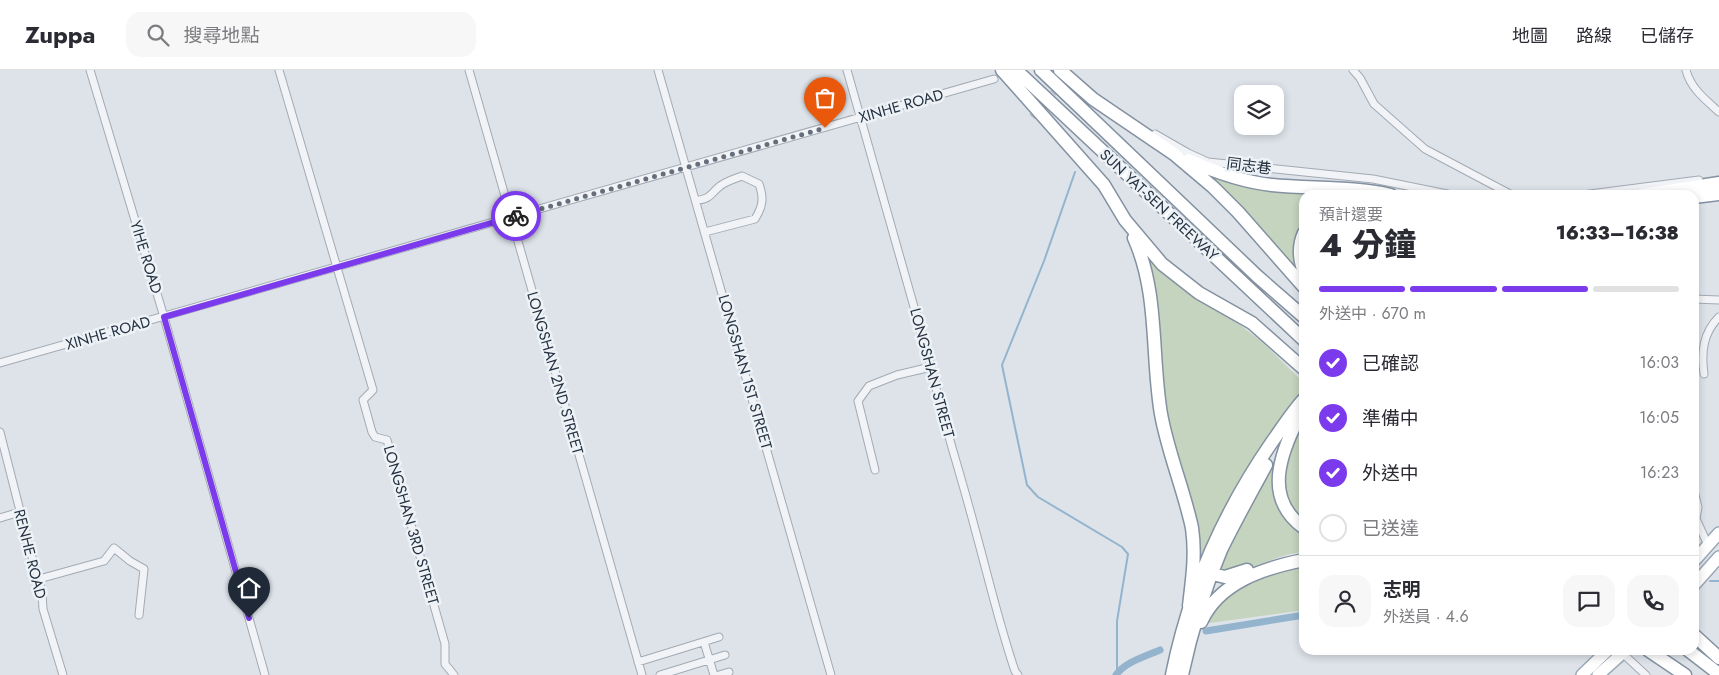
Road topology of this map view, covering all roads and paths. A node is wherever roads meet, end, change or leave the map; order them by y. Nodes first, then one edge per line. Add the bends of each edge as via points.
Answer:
1 (90, 70) edge
2 (278, 70) edge
3 (469, 70) edge
4 (658, 70) edge
5 (847, 70) edge
6 (1016, 70) edge
7 (1041, 70) edge
8 (1353, 70) edge
9 (1686, 70) edge
10 (1066, 71) edge
11 (998, 74) edge
12 (1719, 112) edge
13 (860, 118) junction
14 (1174, 154) junction
15 (687, 168) junction
16 (1719, 178) edge
17 (1719, 183) edge
18 (1351, 190) edge
19 (1427, 190) edge
20 (1503, 190) edge
21 (1622, 190) edge
22 (1674, 190) edge
23 (1719, 194) edge
24 (1699, 196) edge
25 (696, 201) junction
26 (511, 218) junction
27 (1126, 220) junction
28 (705, 232) junction
29 (337, 267) junction
30 (1299, 281) edge
31 (1699, 299) edge
32 (1719, 300) edge
33 (1299, 313) edge
34 (164, 317) junction
35 (1719, 317) edge
36 (1299, 335) edge
37 (0, 363) edge
38 (1299, 364) edge
39 (931, 368) junction
40 (1704, 374) dead end
41 (1299, 412) edge
42 (1299, 413) edge
43 (1299, 415) edge
44 (0, 432) edge
45 (875, 470) dead end
46 (20, 512) junction
47 (0, 518) edge
48 (1299, 523) edge
49 (1699, 526) edge
50 (1719, 533) edge
51 (1708, 545) junction
52 (1699, 555) edge
53 (1719, 557) edge
54 (1299, 558) edge
55 (1299, 560) edge
56 (1206, 573) junction
57 (39, 579) junction
58 (1699, 579) edge
59 (1189, 606) junction
60 (139, 615) dead end
61 (720, 637) dead end
62 (1699, 639) edge
63 (704, 642) junction
64 (1188, 649) junction
65 (725, 655) dead end
66 (1603, 655) edge
67 (1618, 655) edge
68 (1626, 655) edge
69 (1655, 655) edge
70 (1669, 655) edge
71 (1694, 655) edge
72 (1719, 658) edge
73 (710, 660) junction
74 (638, 662) junction
75 (729, 672) dead end
76 (64, 674) edge
77 (1719, 674) edge
78 (265, 675) edge
79 (454, 675) edge
80 (642, 675) edge
81 (660, 675) edge
82 (714, 675) edge
83 (719, 675) edge
84 (830, 675) edge
85 (1018, 675) edge
86 (1172, 675) edge
87 (1182, 675) edge
88 (1582, 675) edge
89 (1598, 675) edge
90 (1646, 675) edge
91 (1685, 675) edge
92 (1692, 675) edge

1 - 34 street, YIHE ROAD
2 - 29 street, LONGSHAN 3RD STREET
3 - 26 street, LONGSHAN 2ND STREET
4 - 15 street, LONGSHAN 1ST STREET
5 - 13 street, LONGSHAN STREET
6 - 36 highway, SUN YAT-SEN FREEWAY
7 - 33 highway, SUN YAT-SEN FREEWAY
8 - 20 street via 1374,104 1425,149
9 - 12 street via 1698,93
10 - 14 highway via 1093,99
10 - 19 street, 同志巷 via 1144,128 1208,162 1373,179
11 - 13 street, XINHE ROAD
11 - 27 highway via 1104,185
13 - 15 street, XINHE ROAD
13 - 39 street, LONGSHAN STREET
14 - 18 highway via 1212,171 1245,180 1270,185
14 - 30 highway via 1238,212
15 - 25 street, LONGSHAN 1ST STREET
15 - 26 street, XINHE ROAD
16 - 21 street
17 - 22 highway
23 - 24 highway
25 - 28 street, LONGSHAN 1ST STREET
25 - 28 street via 709,198 718,187 742,176 759,184 763,197 755,220
26 - 29 street, XINHE ROAD
26 - 74 street, LONGSHAN 2ND STREET
27 - 38 highway via 1162,264 1180,280 1252,323
27 - 59 highway via 1146,272 1162,417 1192,528 1194,567
28 - 84 street, LONGSHAN 1ST STREET
29 - 34 street, XINHE ROAD
29 - 79 street, LONGSHAN 3RD STREET via 373,390 363,400 365,408 375,437 387,440 445,644 445,664
31 - 32 street
34 - 37 street, XINHE ROAD
34 - 78 street, YIHE ROAD
35 - 40 street via 1710,326 1705,342
39 - 45 street via 897,375 869,386 858,400
39 - 85 street, LONGSHAN STREET via 1002,631
41 - 56 highway via 1258,463 1243,488 1223,524
42 - 56 highway
43 - 48 highway via 1279,468 1284,506
44 - 46 street, RENHE ROAD
46 - 47 street
46 - 57 street, RENHE ROAD
49 - 51 street
50 - 51 main road
51 - 52 main road
53 - 58 main road
54 - 56 highway via 1280,559 1230,576
55 - 64 highway via 1248,576 1222,593 1203,617
56 - 59 highway
56 - 64 highway
57 - 60 street via 104,561 114,548 144,568
57 - 76 street, RENHE ROAD via 43,608
59 - 86 highway
61 - 63 street
62 - 72 highway
63 - 73 street
63 - 74 street
64 - 87 highway
65 - 73 street
66 - 88 main road
67 - 89 main road
68 - 90 street
69 - 91 highway
70 - 92 highway
71 - 77 highway
73 - 81 street
73 - 82 street
74 - 80 street, LONGSHAN 2ND STREET
75 - 83 street

